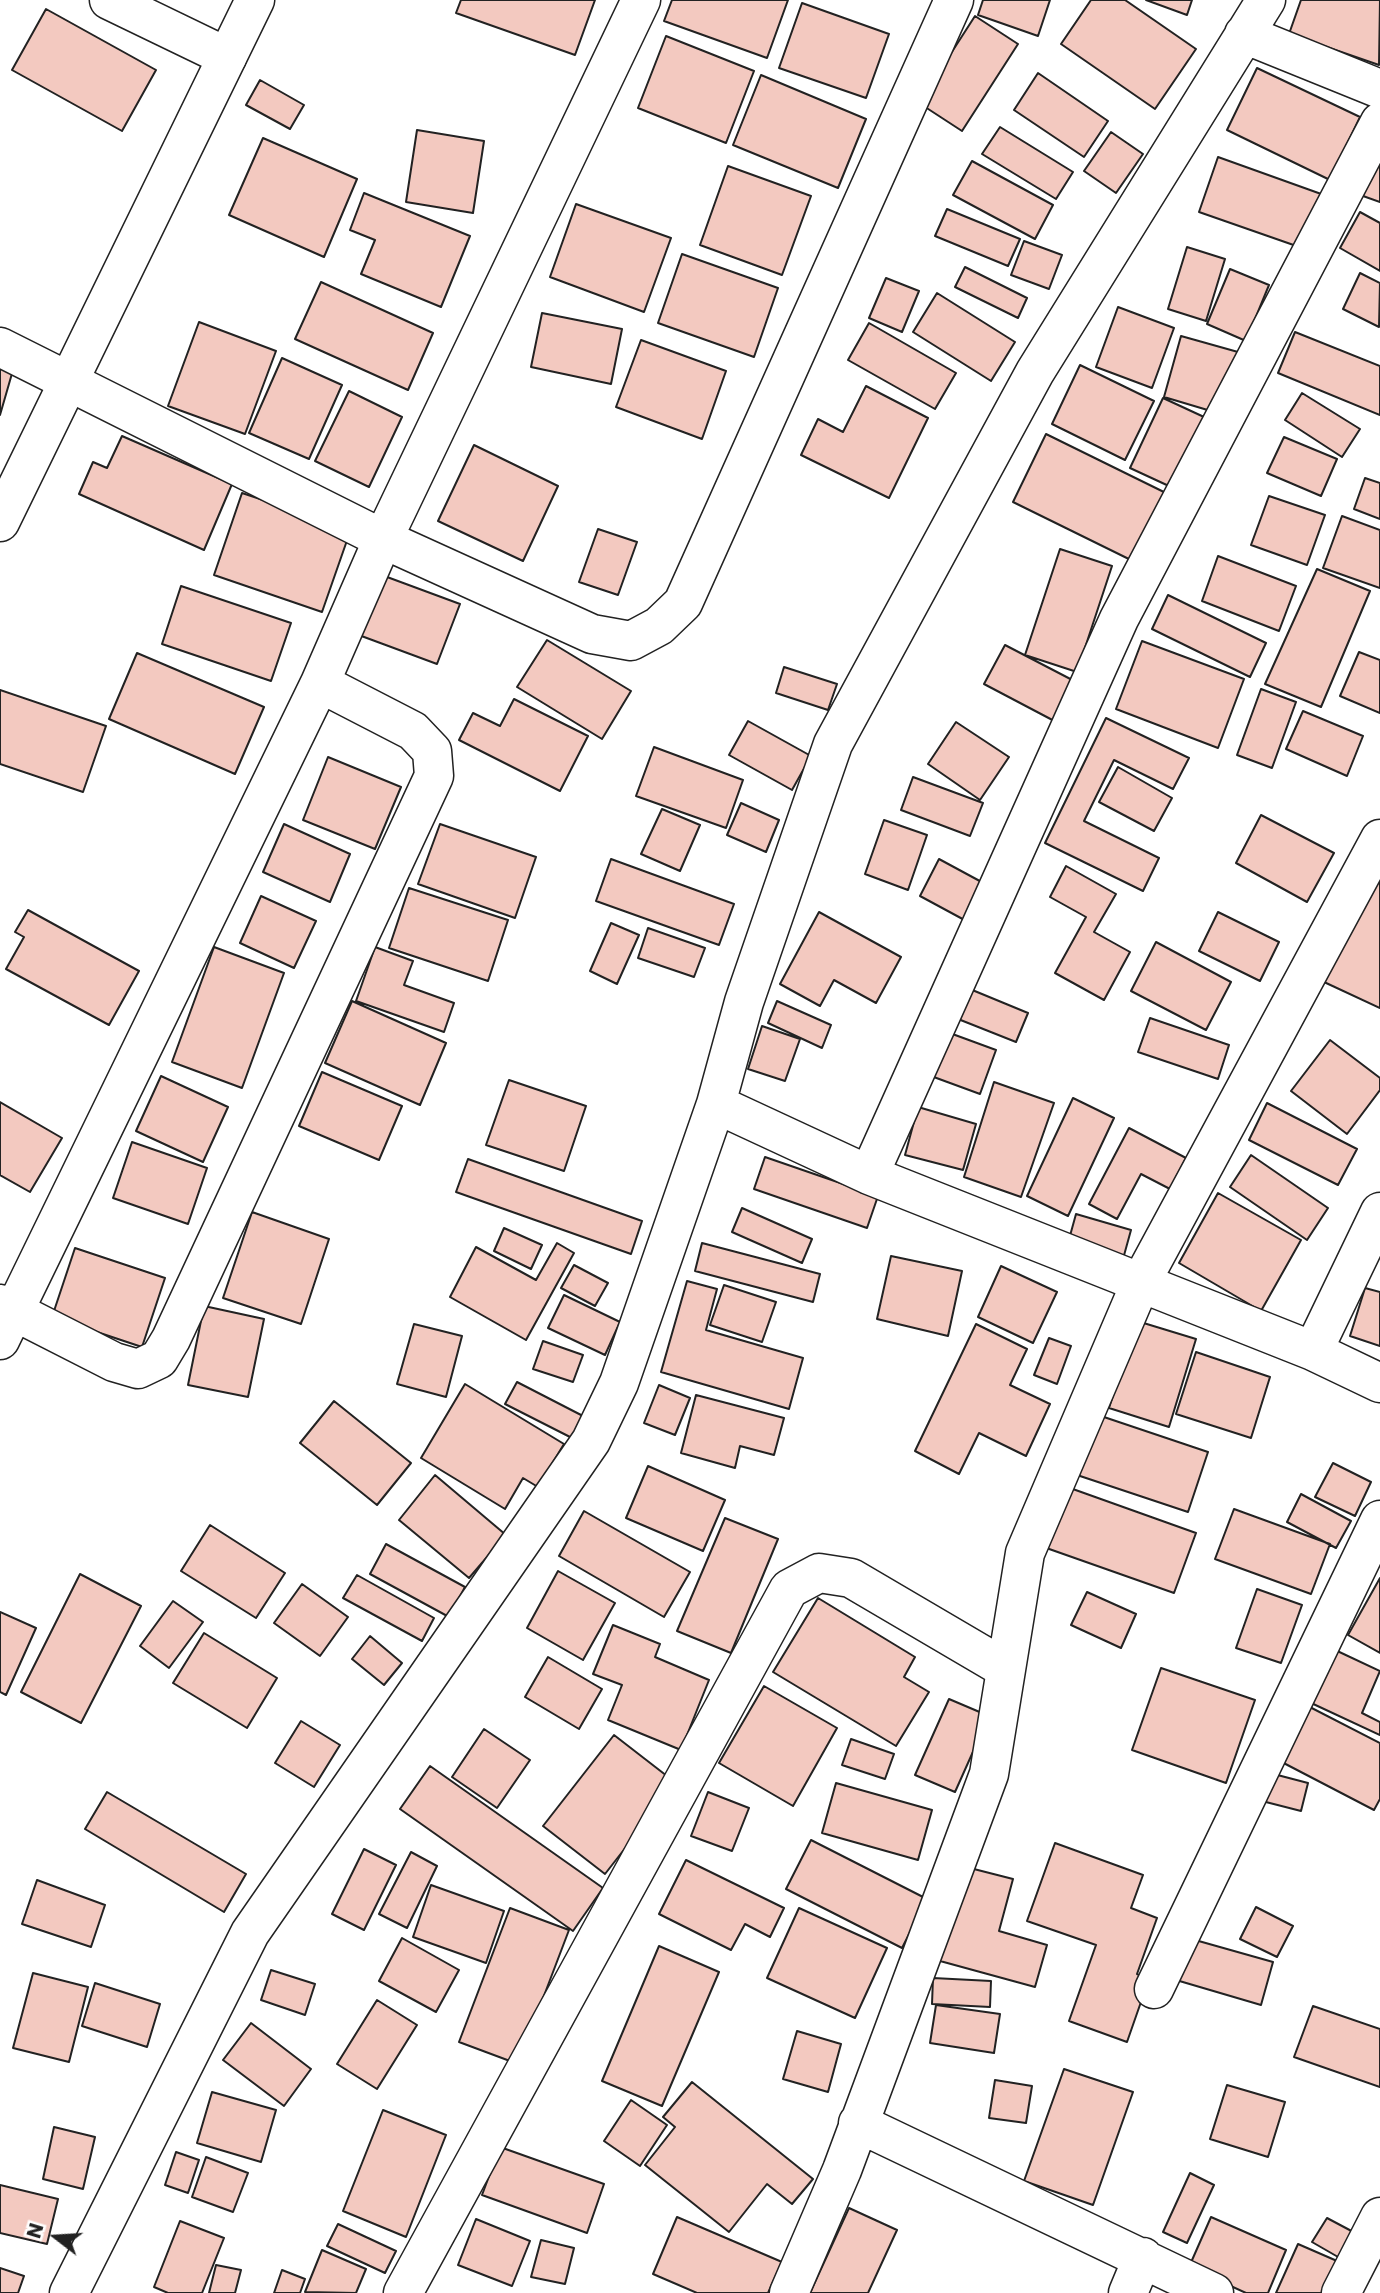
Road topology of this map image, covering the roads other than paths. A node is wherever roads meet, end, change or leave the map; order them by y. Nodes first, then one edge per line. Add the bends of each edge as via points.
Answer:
1 (109, 0) edge
2 (255, 0) edge
3 (641, 0) edge
4 (954, 0) edge
5 (1266, 0) edge
6 (1244, 34) junction
7 (227, 57) junction
8 (1380, 89) edge
9 (1380, 122) edge
10 (0, 348) edge
11 (70, 381) junction
12 (0, 523) edge
13 (383, 539) junction
14 (320, 683) junction
15 (1380, 839) edge
16 (716, 1104) junction
17 (869, 1175) junction
18 (1380, 1212) edge
19 (1141, 1282) junction
20 (5, 1318) edge
21 (1312, 1351) junction
22 (1380, 1383) edge
23 (1380, 1520) edge
24 (1006, 1669) junction
25 (1154, 1989) dead end
26 (859, 2123) junction
27 (1380, 2217) edge
28 (1143, 2257) junction
29 (77, 2291) edge
30 (403, 2293) edge
31 (789, 2293) edge
32 (1128, 2293) edge
33 (1214, 2293) edge
34 (1341, 2293) edge

1 - 7 street
2 - 7 street
3 - 13 street
4 - 13 street via 683,603 659,626 631,641 592,634
5 - 6 street
6 - 8 street
6 - 16 street via 1035,372 833,744 744,1002
7 - 11 street
9 - 17 street via 1119,619
10 - 11 street
11 - 12 street
11 - 13 street
13 - 14 street
14 - 20 street
14 - 20 street via 414,731 432,751 434,776 172,1339 159,1359 138,1369
15 - 19 street
16 - 17 street
16 - 29 street via 619,1383 591,1441 250,1933
17 - 19 street
18 - 21 street
19 - 21 street
19 - 24 street via 1025,1553
21 - 22 street
23 - 25 street
24 - 26 street via 989,1774
24 - 30 street via 851,1578 819,1573 789,1589
26 - 28 street
26 - 31 street
27 - 34 street
28 - 32 street
28 - 33 street

